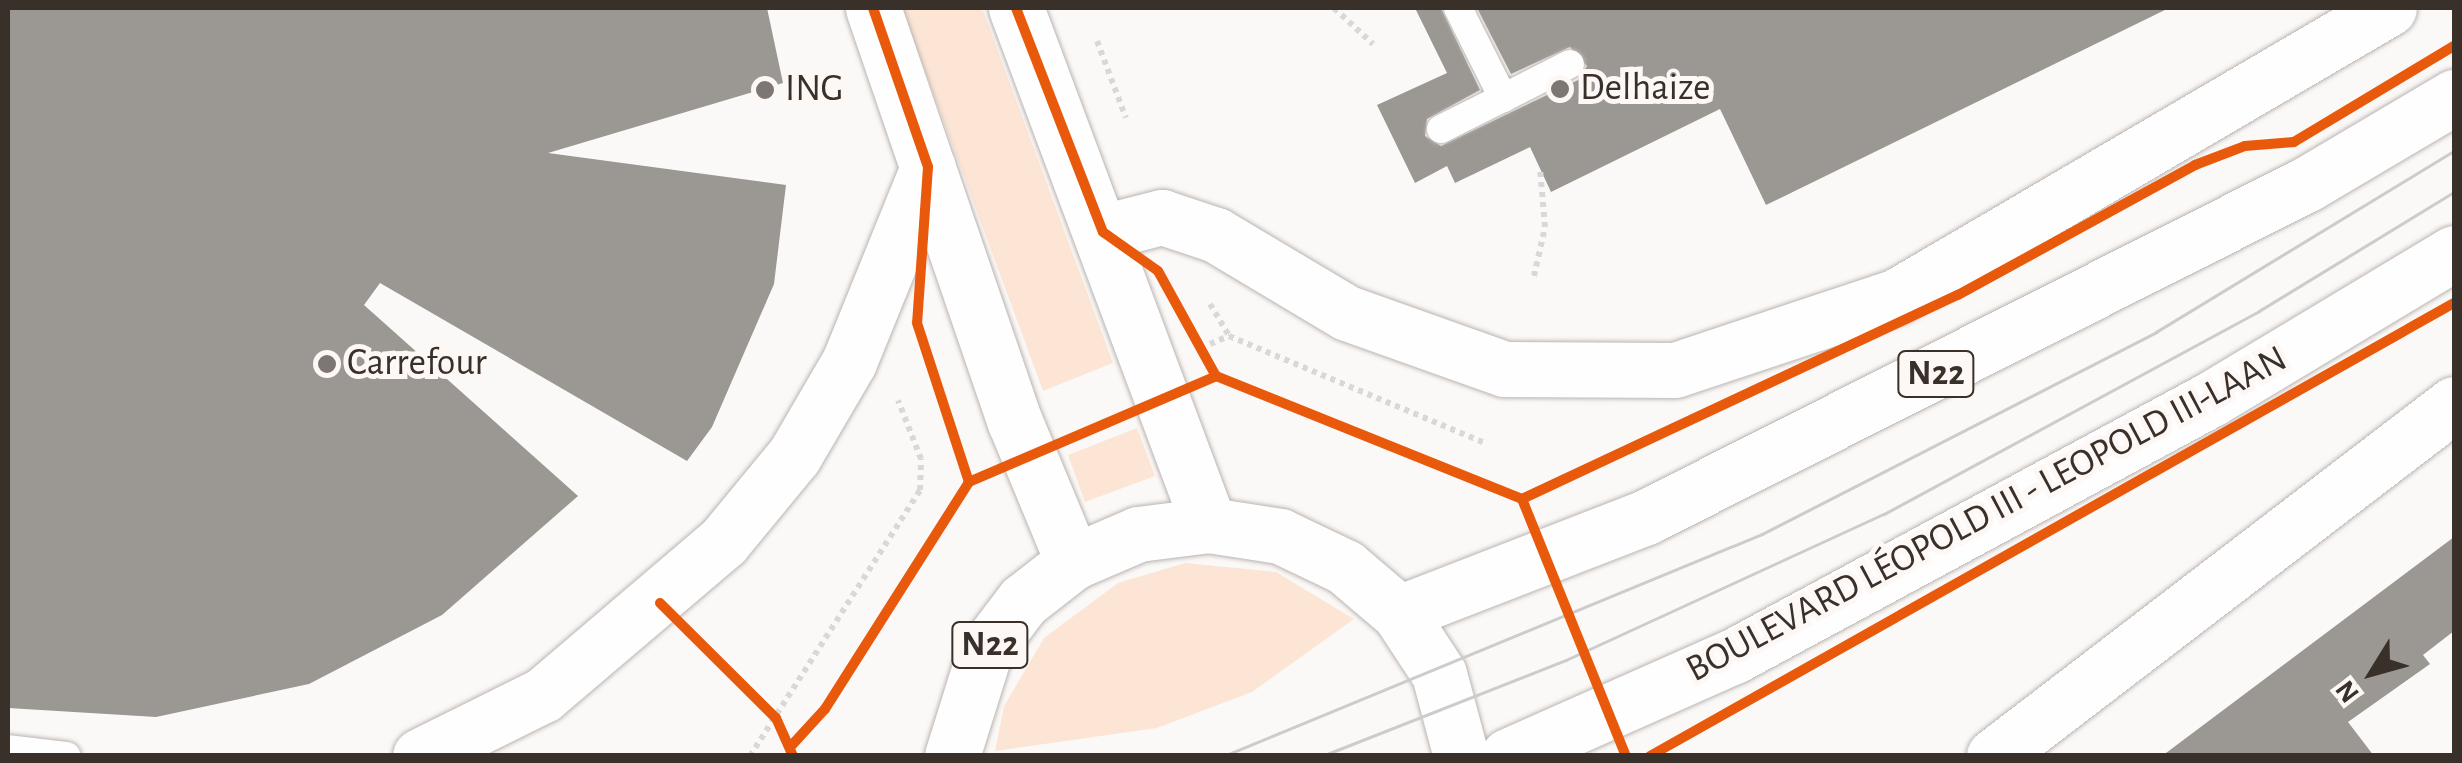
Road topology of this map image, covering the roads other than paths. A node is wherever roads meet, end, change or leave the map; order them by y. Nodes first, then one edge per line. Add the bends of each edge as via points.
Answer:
1 (873, 8) edge
2 (1016, 8) edge
3 (1458, 8) edge
4 (2389, 8) edge
5 (1570, 64) dead end
6 (2454, 97) edge
7 (1503, 98) junction
8 (1441, 129) dead end
9 (928, 166) junction
10 (1103, 232) junction
11 (2454, 253) edge
12 (2454, 404) edge
13 (1209, 525) junction
14 (1073, 562) junction
15 (1399, 613) junction
16 (8, 749) edge
17 (67, 756) edge
18 (420, 756) edge
19 (952, 756) edge
20 (1461, 756) edge
21 (1508, 756) edge
22 (1994, 756) edge

1 - 9 street
2 - 10 street
3 - 7 lane
4 - 10 street via 1897,296 1675,370 1504,369 1347,314 1216,235 1162,217
5 - 7 lane
6 - 15 street, N22 via 2307,184 1646,517
7 - 8 lane
9 - 14 street
9 - 18 street via 848,362 794,456 724,542 543,696
10 - 13 street
11 - 21 street, BOULEVARD LÉOPOLD III - LEOPOLD III-LAAN via 2211,399 1734,656
12 - 22 street
13 - 14 street, N22 via 1138,534
13 - 15 street, N22 via 1280,536 1344,567
14 - 19 street, N22 via 1023,601 986,651
15 - 20 street, N22 via 1438,674
16 - 17 lane

